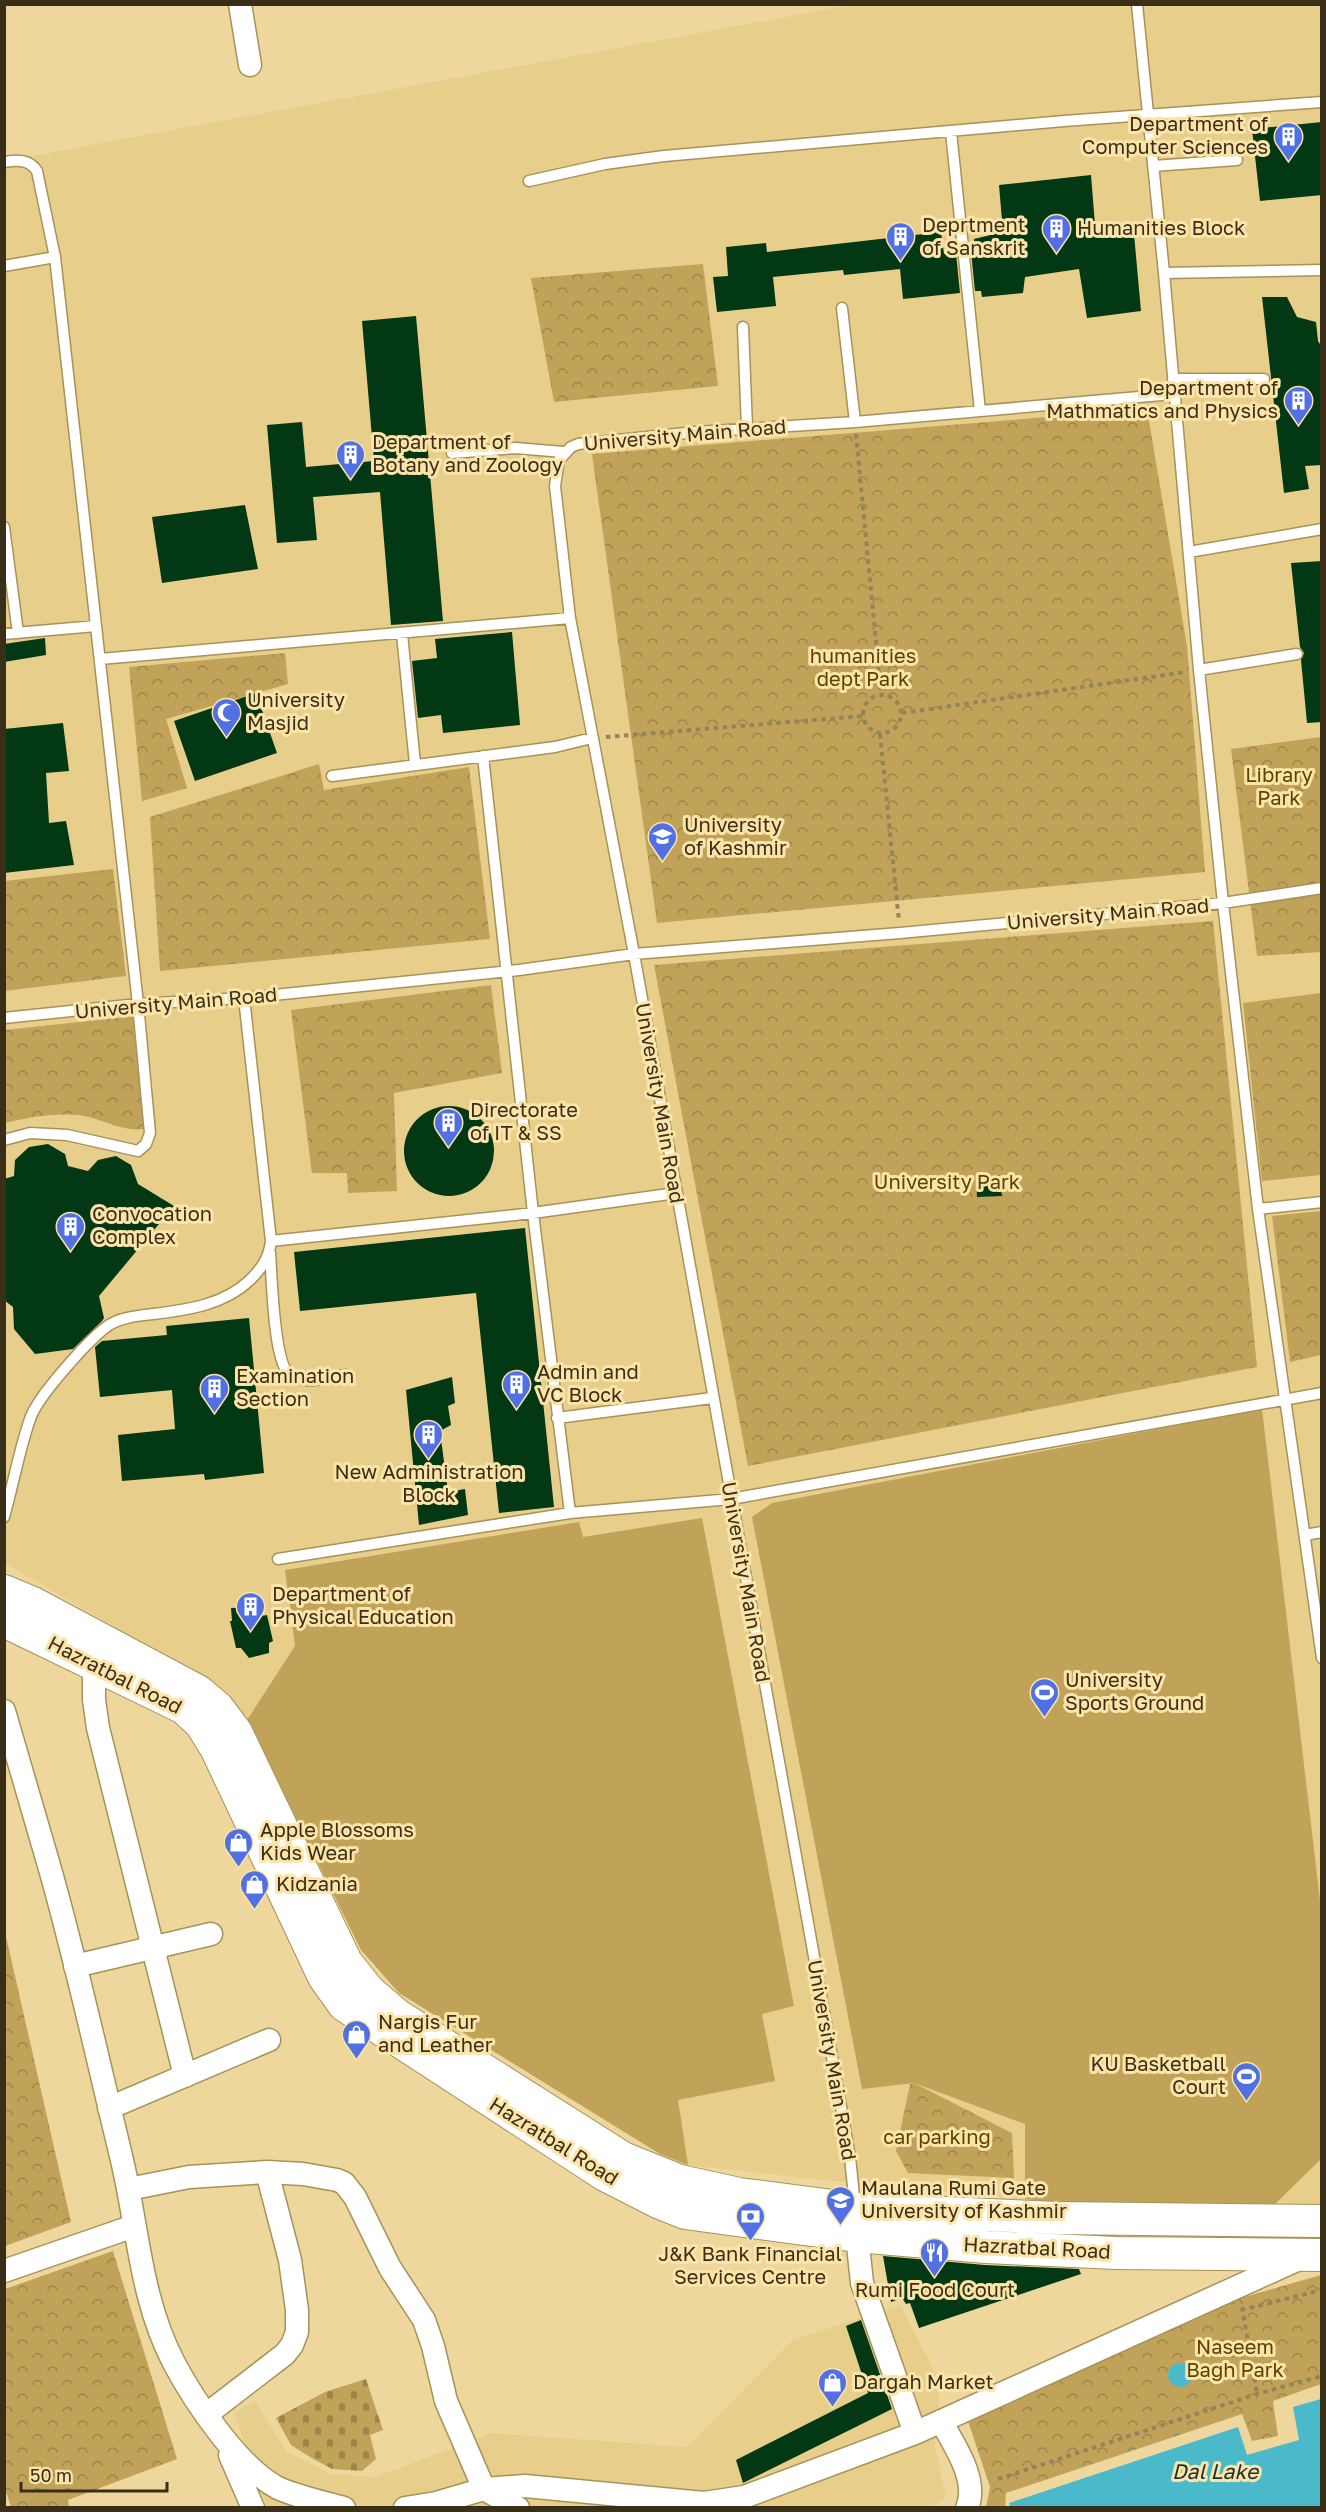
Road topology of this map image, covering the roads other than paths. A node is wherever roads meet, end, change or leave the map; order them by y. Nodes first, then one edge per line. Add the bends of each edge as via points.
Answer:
1 (240, 4) edge
2 (1137, 4) edge
3 (250, 65) dead end
4 (1322, 102) edge
5 (1149, 115) junction
6 (951, 132) junction
7 (1237, 160) dead end
8 (4, 162) edge
9 (1153, 165) junction
10 (529, 181) dead end
11 (56, 257) junction
12 (4, 266) edge
13 (1322, 270) edge
14 (1164, 273) junction
15 (842, 308) dead end
16 (743, 327) dead end
17 (1173, 379) junction
18 (1264, 379) dead end
19 (1173, 394) junction
20 (980, 411) junction
21 (855, 422) junction
22 (747, 428) junction
23 (564, 452) junction
24 (452, 453) dead end
25 (4, 527) edge
26 (1322, 529) edge
27 (1189, 552) junction
28 (570, 618) junction
29 (96, 626) junction
30 (18, 633) junction
31 (4, 634) edge
32 (402, 634) junction
33 (1297, 654) dead end
34 (100, 659) junction
35 (1199, 670) junction
36 (592, 738) junction
37 (483, 756) junction
38 (415, 764) junction
39 (332, 776) dead end
40 (1322, 888) edge
41 (1223, 903) junction
42 (634, 954) junction
43 (507, 971) junction
44 (244, 999) junction
45 (138, 1004) junction
46 (4, 1018) edge
47 (4, 1140) edge
48 (676, 1193) junction
49 (1322, 1202) edge
50 (1258, 1209) junction
51 (533, 1213) junction
52 (271, 1241) junction
53 (270, 1252) junction
54 (346, 1375) dead end
55 (1322, 1393) edge
56 (712, 1398) junction
57 (1283, 1399) junction
58 (557, 1418) junction
59 (731, 1499) junction
60 (570, 1513) junction
61 (4, 1517) edge
62 (1322, 1533) edge
63 (1305, 1535) junction
64 (278, 1558) dead end
65 (4, 1590) edge
66 (4, 1621) edge
67 (1322, 1658) edge
68 (94, 1664) junction
69 (4, 1711) edge
70 (210, 1934) dead end
71 (154, 1947) junction
72 (75, 1966) junction
73 (269, 2040) dead end
74 (185, 2076) junction
75 (110, 2108) junction
76 (267, 2172) junction
77 (129, 2189) junction
78 (1313, 2222) edge
79 (857, 2223) junction
80 (135, 2226) junction
81 (1313, 2255) edge
82 (4, 2271) edge
83 (207, 2414) junction
84 (941, 2421) junction
85 (915, 2433) junction
86 (222, 2437) junction
87 (484, 2488) junction
88 (694, 2505) edge
89 (253, 2508) edge
90 (344, 2508) edge
91 (405, 2508) edge
92 (518, 2508) edge
93 (967, 2508) edge

1 - 3 street
2 - 5 lane
4 - 5 lane
5 - 6 lane
5 - 9 lane
6 - 10 lane via 664,156
6 - 20 lane
7 - 9 lane
8 - 11 lane via 23,160 37,171
9 - 14 lane
11 - 12 lane
11 - 29 lane
13 - 14 lane
14 - 17 lane
15 - 21 lane
16 - 22 lane
17 - 18 lane
17 - 19 lane
19 - 20 lane, University Main Road
19 - 27 lane
20 - 21 lane, University Main Road
21 - 22 lane, University Main Road
22 - 23 lane, University Main Road via 578,444
23 - 24 lane via 515,448
23 - 28 lane, University Main Road via 555,486
25 - 30 lane
26 - 27 lane
27 - 35 lane
28 - 32 lane
28 - 36 lane, University Main Road
29 - 30 lane
29 - 34 lane
30 - 31 lane
32 - 34 lane
32 - 38 lane
33 - 35 lane
34 - 45 lane
35 - 41 lane
36 - 37 lane
36 - 42 lane, University Main Road
37 - 38 lane
37 - 43 lane
38 - 39 lane
40 - 41 lane, University Main Road
41 - 42 lane, University Main Road
41 - 50 lane
42 - 43 lane, University Main Road
42 - 48 lane, University Main Road
43 - 44 lane, University Main Road
43 - 51 lane
44 - 45 lane, University Main Road
44 - 52 lane
45 - 46 lane, University Main Road
45 - 47 lane via 150,1124 143,1149 133,1151 67,1135 30,1133
48 - 51 lane
48 - 56 lane, University Main Road
49 - 50 lane
50 - 57 lane
51 - 52 lane
51 - 58 lane
52 - 53 lane
53 - 54 lane via 283,1368 290,1376 301,1379
53 - 61 lane via 263,1266 232,1294 184,1310 127,1317 93,1338 30,1417
55 - 57 lane
56 - 58 lane
56 - 59 lane, University Main Road
57 - 59 lane
57 - 63 lane
58 - 60 lane
59 - 60 lane
59 - 79 lane, University Main Road via 850,2157
60 - 64 lane
62 - 63 lane
63 - 67 lane
65 - 79 main road, Hazratbal Road via 198,1691 218,1708 236,1732 346,1962 369,1991 397,2014 623,2158 680,2181
66 - 68 main road, Hazratbal Road
68 - 71 street via 98,1728
68 - 79 main road, Hazratbal Road via 184,1708 201,1724 324,1977 344,2006 605,2175 660,2203 712,2218
69 - 72 street
70 - 71 street
71 - 72 street
71 - 74 street
72 - 75 street
73 - 74 street
74 - 75 street
75 - 77 street
76 - 77 street via 189,2177
76 - 83 street via 290,2260 297,2332 285,2354
76 - 87 street via 337,2180 350,2190 390,2268 424,2320 446,2401
77 - 80 street
78 - 79 main road, Hazratbal Road via 1057,2218
78 - 81 main road
79 - 81 main road, Hazratbal Road via 986,2247
79 - 85 street via 862,2283
80 - 82 street
80 - 83 street via 151,2306 173,2363
81 - 84 street
83 - 86 street
84 - 85 street
84 - 93 street via 969,2480 971,2498
85 - 88 street via 744,2497
86 - 89 street
86 - 90 street via 253,2470 278,2487
87 - 88 street via 525,2486
87 - 91 street
87 - 92 street

